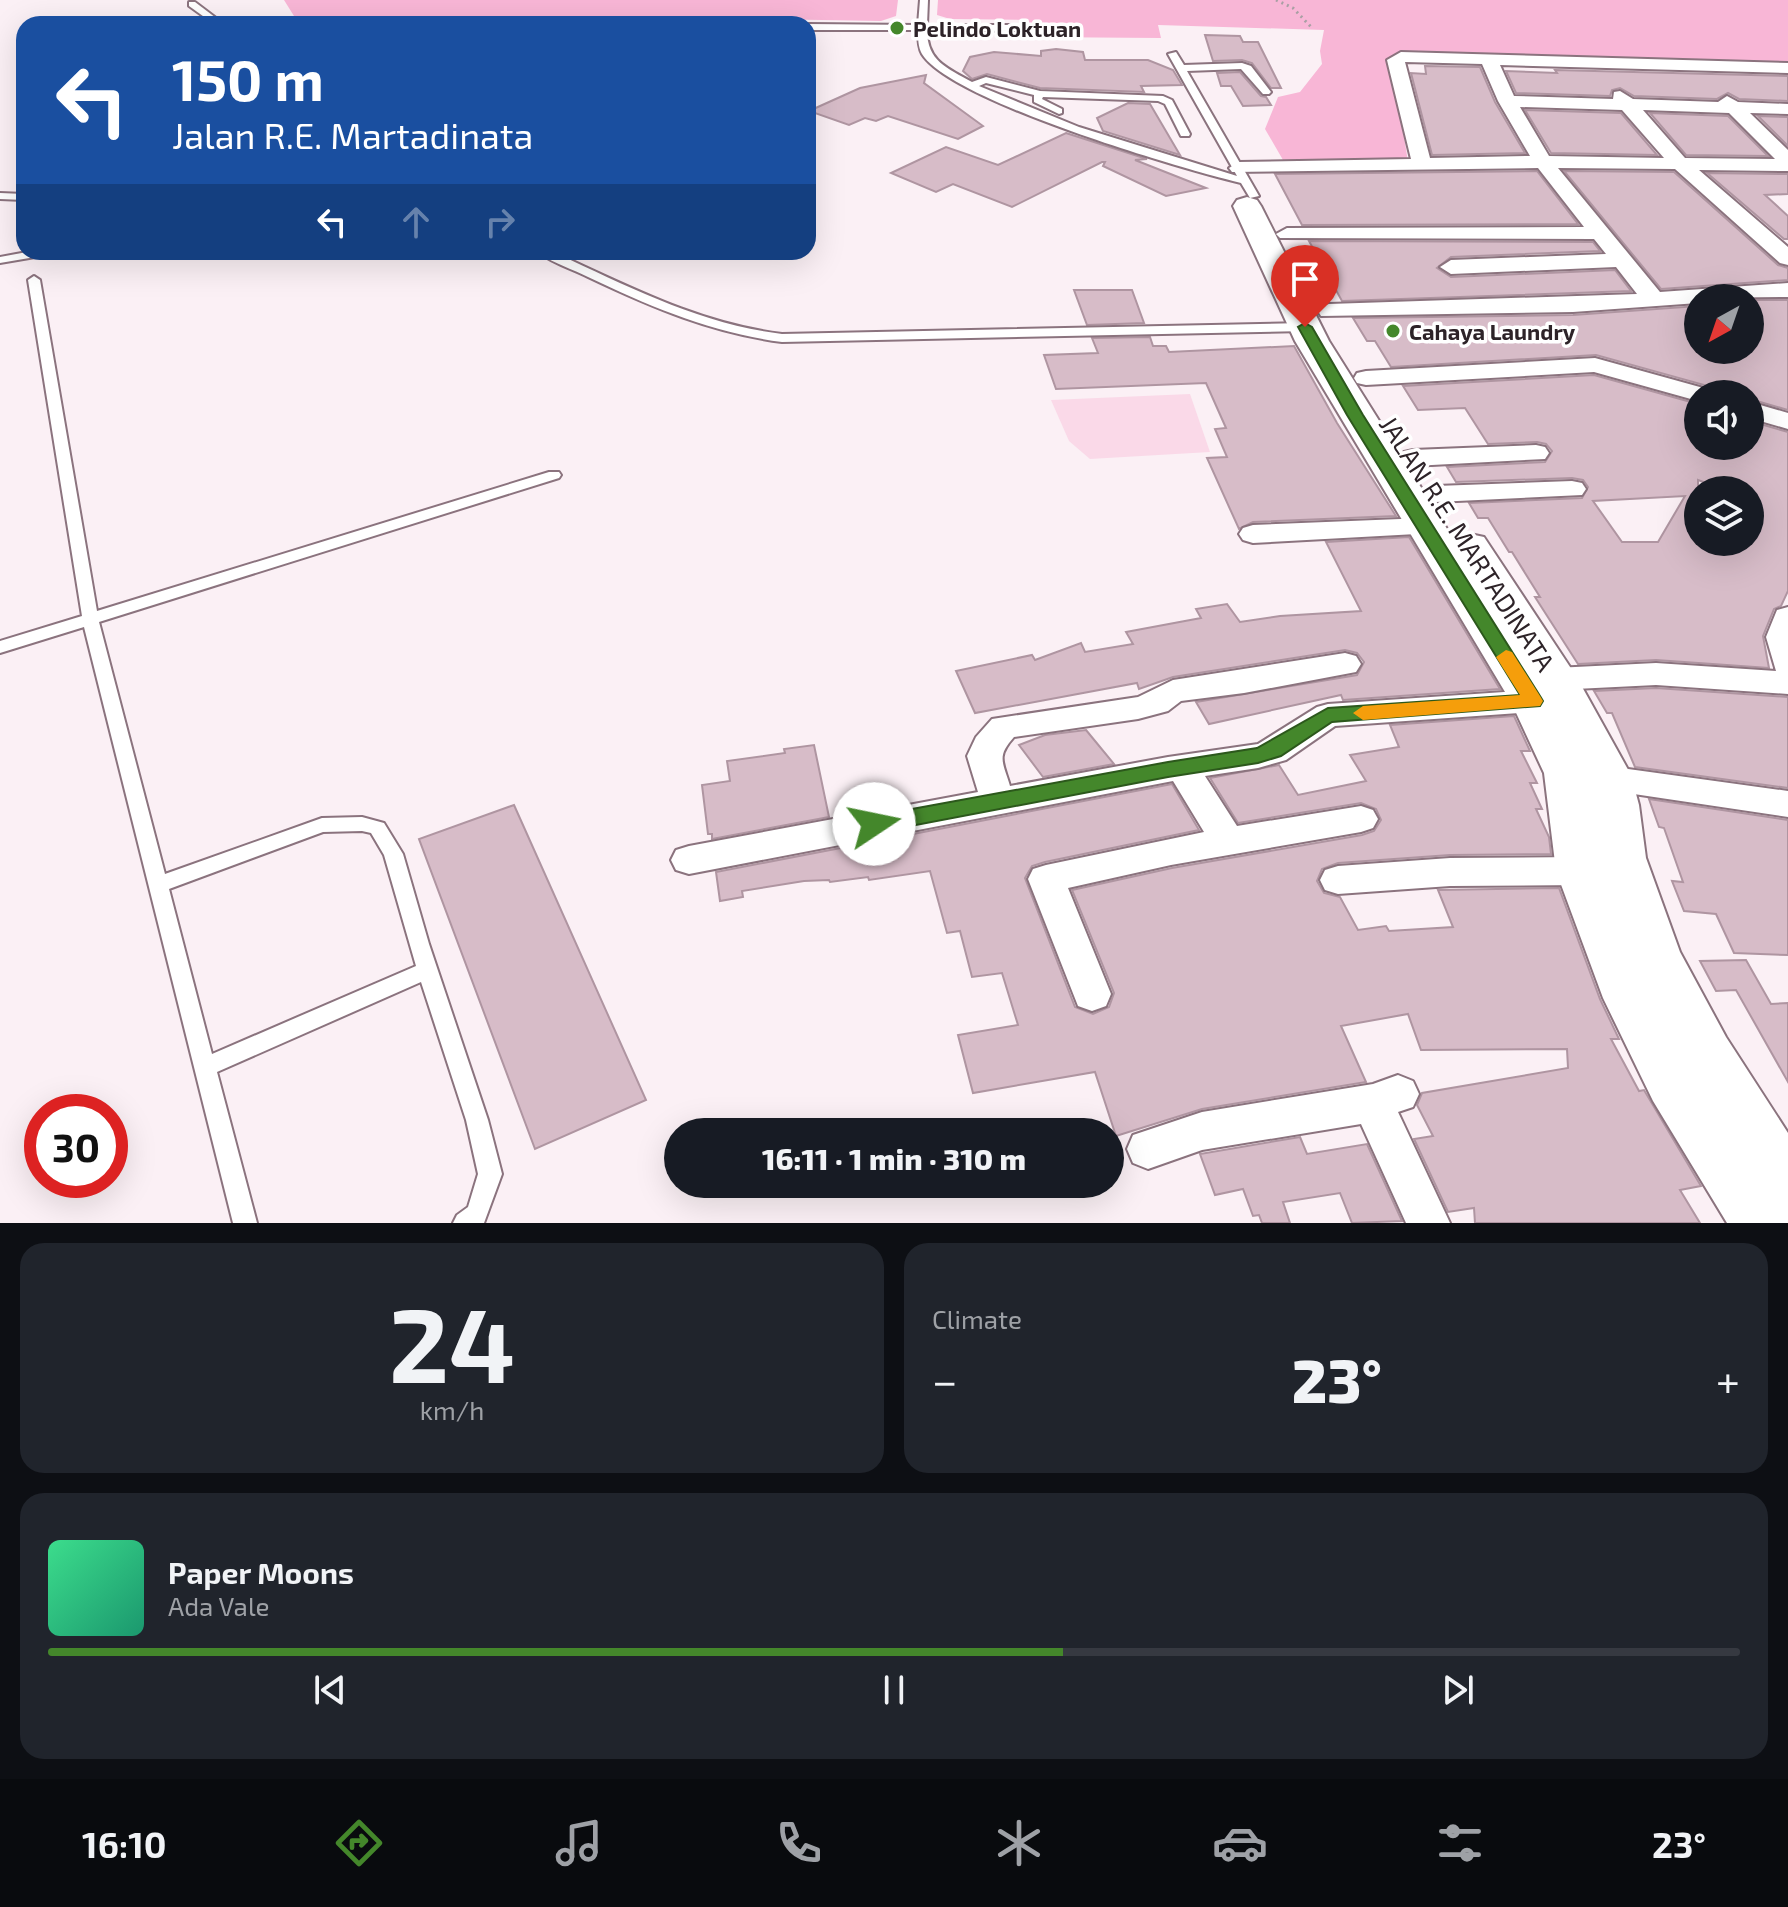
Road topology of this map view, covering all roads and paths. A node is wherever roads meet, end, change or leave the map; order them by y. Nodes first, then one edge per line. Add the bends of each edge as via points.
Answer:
1 (924, 0) edge
2 (1276, 0) edge
3 (192, 4) dead end
4 (209, 16) edge
5 (816, 27) edge
6 (924, 27) junction
7 (1015, 28) dead end
8 (1313, 29) dead end
9 (1173, 54) dead end
10 (1489, 60) junction
11 (1601, 63) junction
12 (1692, 66) junction
13 (1181, 68) junction
14 (1788, 68) edge
15 (971, 85) junction
16 (1266, 92) dead end
17 (1040, 94) junction
18 (1507, 101) junction
19 (1624, 105) junction
20 (1734, 108) junction
21 (1788, 109) edge
22 (1053, 120) junction
23 (1185, 134) dead end
24 (1543, 162) junction
25 (1679, 163) junction
26 (1788, 163) edge
27 (1422, 165) junction
28 (1258, 199) junction
29 (1598, 233) junction
30 (1788, 258) edge
31 (562, 260) edge
32 (1620, 260) junction
33 (1451, 267) dead end
34 (34, 280) dead end
35 (1788, 290) edge
36 (1654, 300) junction
37 (1323, 330) junction
38 (1366, 378) junction
39 (1684, 390) edge
40 (1764, 414) edge
41 (1788, 421) edge
42 (1536, 453) dead end
43 (554, 475) dead end
44 (1572, 489) dead end
45 (1424, 493) junction
46 (1253, 534) dead end
47 (1788, 617) edge
48 (90, 619) junction
49 (0, 647) edge
50 (1786, 654) edge
51 (1345, 664) dead end
52 (1788, 683) edge
53 (1544, 690) junction
54 (1182, 767) junction
55 (1588, 776) junction
56 (998, 801) junction
57 (1788, 804) edge
58 (1361, 819) dead end
59 (1228, 841) junction
60 (689, 860) dead end
61 (1581, 871) junction
62 (1338, 880) dead end
63 (158, 885) junction
64 (428, 970) junction
65 (1092, 994) dead end
66 (204, 1068) junction
67 (1148, 1149) dead end
68 (1788, 1186) edge
69 (245, 1223) edge
70 (465, 1223) edge
71 (1428, 1223) edge
72 (1762, 1223) edge

1 - 6 lane
2 - 8 path via 1293,8
3 - 4 lane
5 - 6 lane
6 - 7 lane
6 - 15 lane via 924,51
9 - 13 lane
10 - 11 street
10 - 18 street
10 - 27 street via 1396,60
11 - 12 street
11 - 19 street
12 - 14 street
12 - 20 street
13 - 16 lane via 1242,66
13 - 28 lane
15 - 17 lane via 992,81
15 - 22 lane
17 - 22 lane via 1040,104 1063,113
17 - 23 lane via 1160,98 1169,102
18 - 19 street
18 - 24 street
19 - 20 street
19 - 25 street
20 - 21 street
20 - 26 street
22 - 28 lane via 1212,174
24 - 25 street
24 - 27 street
24 - 29 street
25 - 26 street
25 - 30 street
27 - 28 street
28 - 29 street
28 - 37 street, JALAN R.E. MARTADINATA
29 - 32 street
31 - 37 lane via 746,336
32 - 33 street
32 - 36 street
34 - 48 lane
35 - 36 street
36 - 37 street
37 - 38 street, JALAN R.E. MARTADINATA
37 - 45 street, JALAN R.E. MARTADINATA
38 - 39 street via 1595,365
38 - 45 street, JALAN R.E. MARTADINATA
40 - 41 street
42 - 45 street
43 - 48 lane
44 - 45 street
45 - 46 street
45 - 53 street, JALAN R.E. MARTADINATA
47 - 50 street via 1781,637
48 - 49 lane
48 - 63 lane
51 - 56 street via 1173,691 1138,708 1004,727 984,756
52 - 53 street via 1683,675
53 - 54 street via 1328,715 1274,751
53 - 55 street, JALAN R.E. MARTADINATA
54 - 56 street
54 - 59 street
55 - 57 street
55 - 61 street, JALAN R.E. MARTADINATA
55 - 68 street, JALAN R.E. MARTADINATA via 1668,981 1713,1067
56 - 60 street
58 - 59 street
59 - 65 street via 1046,879
61 - 62 street
61 - 72 street, JALAN R.E. MARTADINATA via 1603,935 1673,1083
63 - 64 lane via 322,825 377,828 393,854
63 - 66 lane
64 - 66 lane
64 - 70 lane via 490,1174 477,1214
66 - 69 lane
67 - 71 street via 1202,1131 1386,1099

